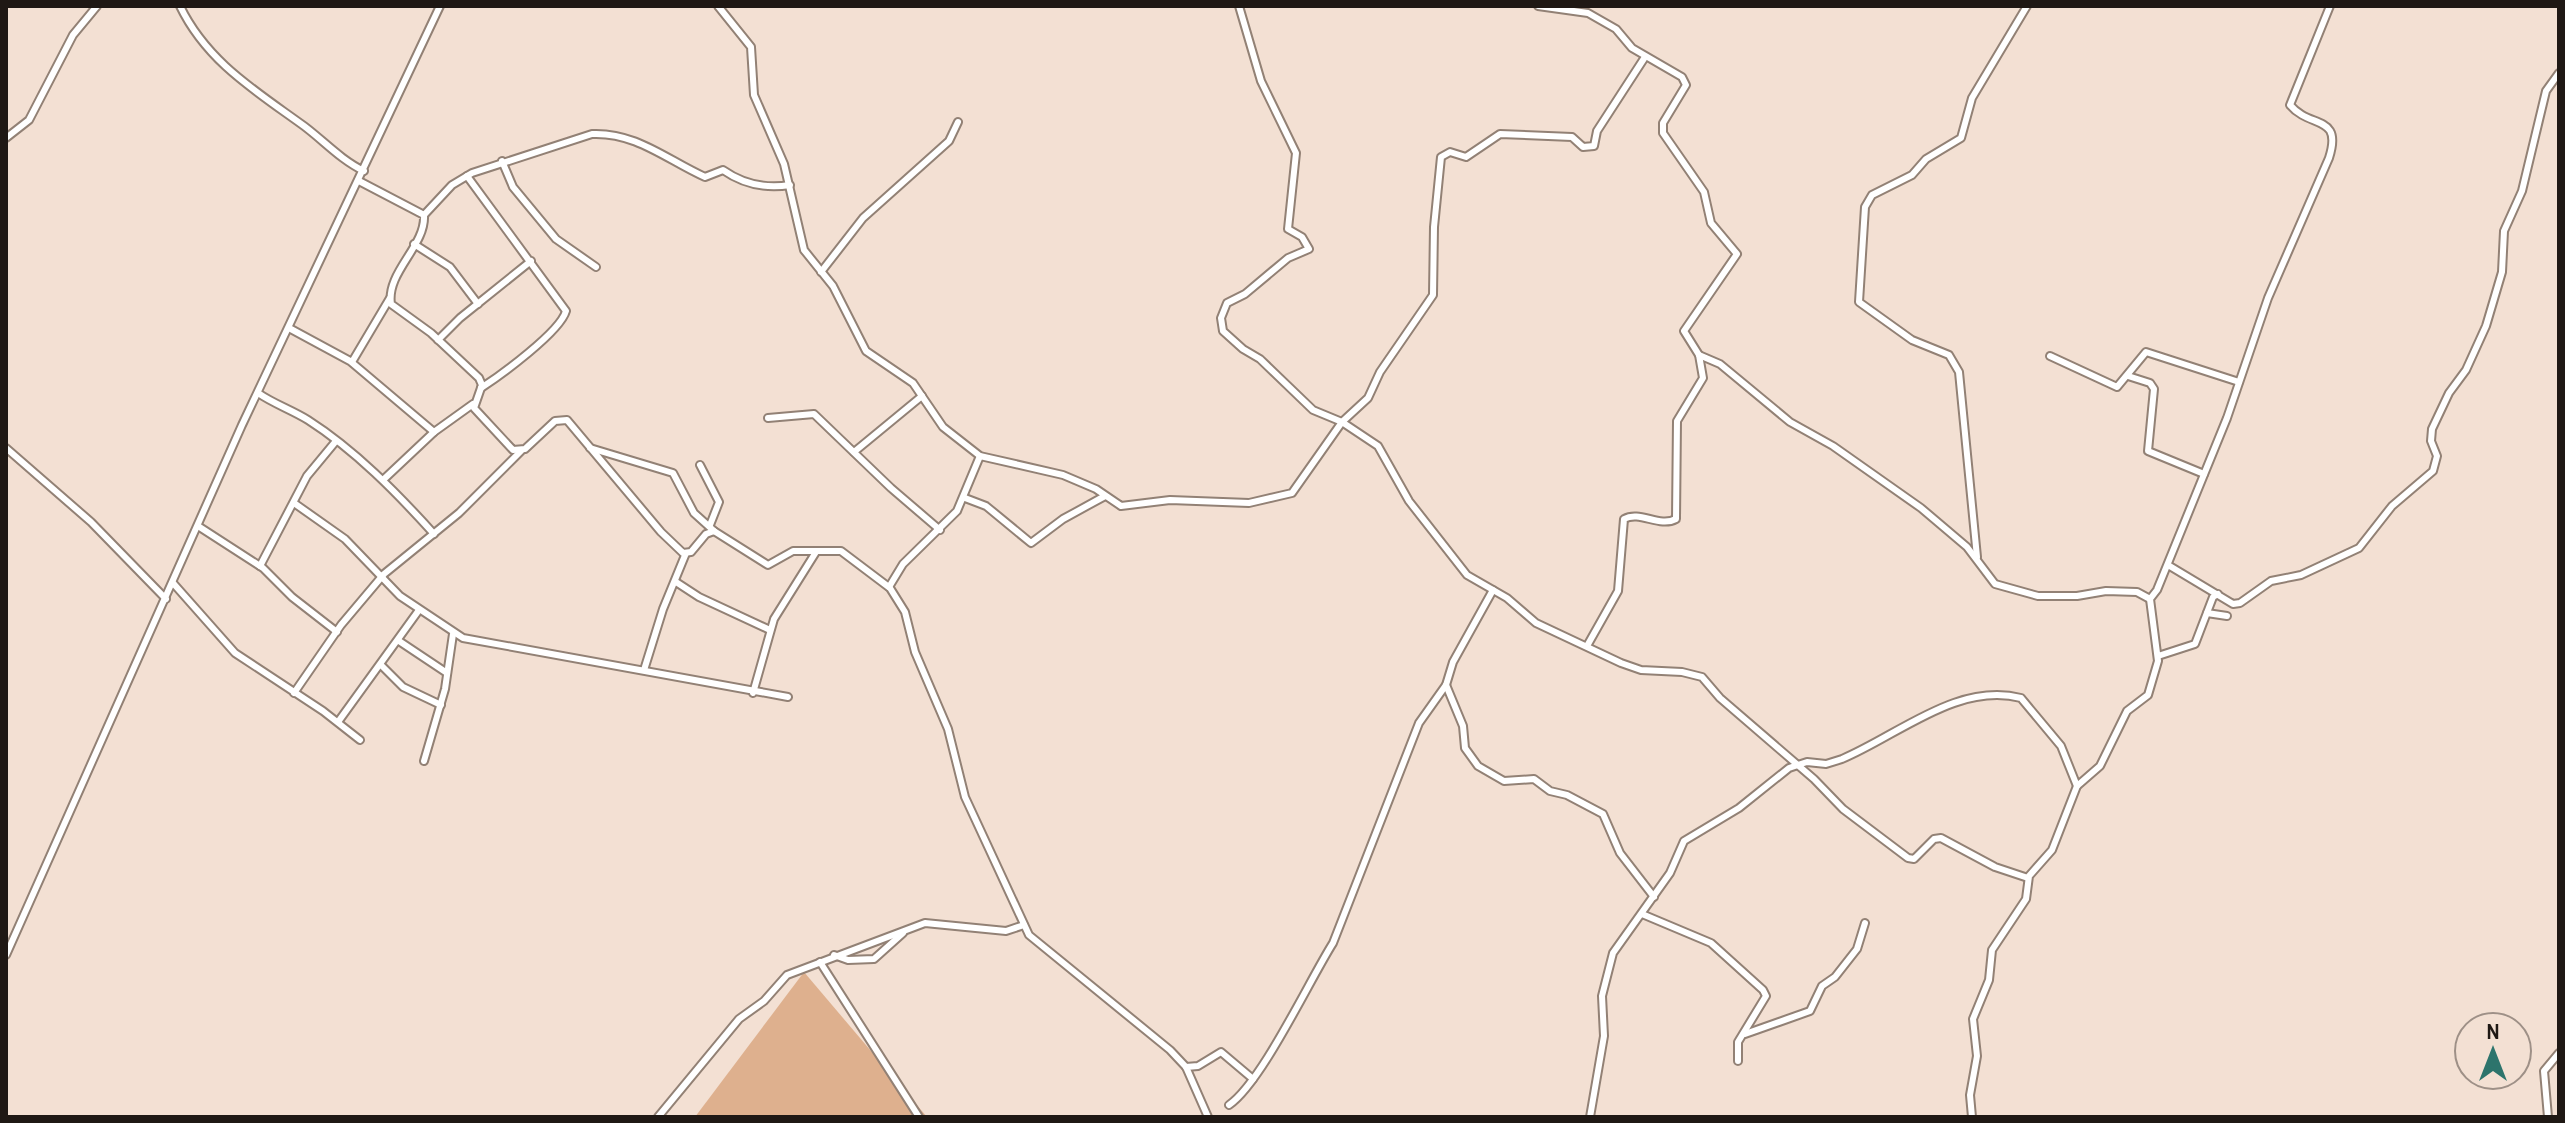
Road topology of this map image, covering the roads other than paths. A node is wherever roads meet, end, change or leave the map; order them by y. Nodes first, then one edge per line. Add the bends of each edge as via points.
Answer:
1 (97, 6) edge
2 (180, 6) edge
3 (440, 6) edge
4 (718, 6) edge
5 (1239, 6) edge
6 (1538, 6) edge
7 (2027, 6) edge
8 (2330, 6) edge
9 (1645, 57) junction
10 (2559, 73) edge
11 (958, 122) dead end
12 (6, 138) edge
13 (502, 161) junction
14 (364, 171) junction
15 (467, 176) junction
16 (359, 181) junction
17 (790, 185) junction
18 (424, 215) junction
19 (414, 244) junction
20 (531, 261) junction
21 (596, 267) dead end
22 (821, 272) junction
23 (390, 298) junction
24 (478, 304) junction
25 (289, 328) junction
26 (438, 340) junction
27 (1699, 355) junction
28 (2050, 356) dead end
29 (352, 362) junction
30 (2128, 376) junction
31 (2239, 382) junction
32 (481, 388) junction
33 (258, 393) junction
34 (922, 396) junction
35 (473, 404) junction
36 (768, 418) dead end
37 (1342, 422) junction
38 (434, 432) junction
39 (336, 441) junction
40 (6, 448) edge
41 (590, 448) junction
42 (521, 451) junction
43 (854, 452) junction
44 (980, 456) junction
45 (700, 465) dead end
46 (2204, 474) junction
47 (383, 480) junction
48 (1105, 496) junction
49 (965, 498) junction
50 (294, 503) junction
51 (198, 526) junction
52 (712, 528) junction
53 (940, 530) junction
54 (434, 534) junction
55 (816, 552) junction
56 (686, 553) junction
57 (1977, 557) junction
58 (2168, 565) junction
59 (260, 566) junction
60 (382, 577) junction
61 (676, 582) junction
62 (173, 583) junction
63 (889, 587) junction
64 (1493, 590) junction
65 (2218, 594) junction
66 (166, 599) junction
67 (2150, 599) junction
68 (419, 610) junction
69 (2207, 613) junction
70 (2227, 616) dead end
71 (770, 630) junction
72 (337, 632) junction
73 (453, 634) junction
74 (399, 641) junction
75 (1587, 646) junction
76 (2158, 656) junction
77 (382, 666) junction
78 (644, 670) junction
79 (447, 673) junction
80 (1446, 685) junction
81 (294, 693) junction
82 (753, 693) junction
83 (788, 697) dead end
84 (441, 705) junction
85 (338, 722) junction
86 (360, 740) dead end
87 (424, 761) dead end
88 (1796, 765) junction
89 (2077, 786) junction
90 (2028, 878) junction
91 (1654, 897) junction
92 (1642, 914) junction
93 (1865, 923) dead end
94 (1024, 925) junction
95 (906, 930) junction
96 (6, 955) edge
97 (834, 955) junction
98 (820, 962) junction
99 (1743, 1035) junction
100 (2559, 1053) edge
101 (1738, 1061) dead end
102 (1186, 1067) junction
103 (1253, 1079) junction
104 (1229, 1105) dead end
105 (658, 1117) edge
106 (919, 1117) edge
107 (1208, 1117) edge
108 (1590, 1117) edge
109 (1972, 1117) edge
110 (2548, 1117) edge

1 - 12 street via 73,35 29,120
2 - 14 street via 217,60
3 - 14 street
4 - 17 street via 751,47 754,95
5 - 37 street via 1261,81 1296,153 1288,229 1309,249 1288,258 1227,303 1220,326 1313,410
6 - 9 street via 1588,13 1616,29
7 - 57 street via 1972,98 1961,138 1926,159 1912,175 1872,195 1865,211 1859,303 1912,340 1949,355 1959,372
8 - 31 street via 2290,105 2331,130 2333,145 2268,298
9 - 27 street via 1682,77 1686,85 1663,123 1663,133 1704,192 1711,223 1737,254 1684,331
9 - 37 street via 1597,131 1594,146 1583,147 1572,137 1500,134 1466,157 1450,152 1441,157 1433,295 1368,398
10 - 65 street via 2546,91 2522,191 2504,231 2502,272 2486,326 2432,429 2437,456 2433,471 2386,512 2359,548 2301,575 2271,581 2240,603
11 - 22 street via 949,141 863,218
13 - 15 street
13 - 17 street via 573,137 613,133 705,177 723,170 749,183
13 - 21 street via 513,187 556,239
14 - 16 street
15 - 18 street
15 - 20 street
16 - 18 street
16 - 25 street
17 - 22 street via 804,250
18 - 19 street
19 - 23 street
19 - 24 street via 450,267
20 - 24 street
20 - 32 street via 566,314
22 - 34 street via 866,351 913,383
23 - 26 street via 393,306
23 - 29 street
24 - 26 street
25 - 29 street
25 - 33 street
26 - 32 street via 479,378
27 - 57 street via 1720,364 1790,422 1908,499
27 - 75 street via 1703,383 1676,426 1676,519 1624,519 1618,591
28 - 30 street via 2117,387
29 - 38 street
30 - 31 street via 2147,352
30 - 46 street via 2154,389 2148,451
31 - 46 street
32 - 35 street
33 - 39 street
33 - 51 street
34 - 43 street
34 - 44 street via 949,433
35 - 38 street
35 - 42 street via 508,446
36 - 43 street via 813,413
37 - 48 street via 1300,483 1282,497 1249,503 1170,500 1121,506
37 - 64 street via 1378,446 1409,501 1458,566
38 - 47 street
39 - 47 street
39 - 50 street via 315,464
40 - 66 street via 91,522
41 - 42 street via 564,419
41 - 52 street via 673,473 694,513
41 - 56 street via 661,532
42 - 54 street
43 - 53 street
44 - 48 street via 1063,475
44 - 49 street
45 - 52 street via 719,502
46 - 58 street
47 - 54 street
48 - 49 street via 1031,543 986,506
49 - 53 street
50 - 59 street
50 - 60 street via 345,539
51 - 59 street
51 - 62 street
52 - 55 street via 768,565 787,553
52 - 56 street
53 - 63 street via 903,564
54 - 60 street
55 - 63 street via 843,551
55 - 71 street
56 - 61 street
57 - 67 street via 1993,583 2020,592 2063,597 2137,592
58 - 65 street
58 - 67 street
59 - 72 street
60 - 68 street
60 - 72 street
61 - 71 street
61 - 78 street
62 - 66 street
62 - 81 street via 235,653
63 - 94 street via 905,612 915,652 946,724 965,797
64 - 75 street via 1536,623
64 - 80 street
65 - 69 street
66 - 96 street
67 - 76 street
68 - 73 street
68 - 74 street
69 - 70 street
69 - 76 street via 2195,644
71 - 82 street
72 - 81 street
73 - 78 street
73 - 79 street
74 - 77 street
74 - 79 street
75 - 88 street via 1641,670 1702,677
76 - 89 street via 2148,695 2127,711 2100,766
77 - 84 street via 403,687
77 - 85 street
78 - 82 street
79 - 84 street
80 - 91 street via 1463,726 1465,748 1478,766 1504,781 1534,779 1603,814 1620,853
80 - 103 street via 1419,723 1333,943
81 - 85 street
82 - 83 street
84 - 87 street
85 - 86 street
88 - 89 street via 1842,759 1916,720 1990,693 2021,698 2061,746
88 - 90 street via 1867,830 1908,858 1941,838
88 - 91 street via 1684,841
89 - 90 street via 2052,850
90 - 109 street via 2026,899 1993,946 1989,980 1973,1019 1977,1056
91 - 92 street
92 - 99 street via 1711,943 1759,984 1766,996
92 - 108 street via 1608,967 1602,996 1604,1036
93 - 99 street via 1857,949 1822,986 1810,1011
94 - 95 street via 1003,931 929,923
94 - 102 street via 1040,947 1093,984
95 - 97 street
95 - 97 street via 874,959
97 - 98 street
98 - 105 street via 781,979 768,997 739,1019
98 - 106 street
99 - 101 street
100 - 110 street via 2544,1071
102 - 103 street via 1221,1052
102 - 107 street
103 - 104 street

